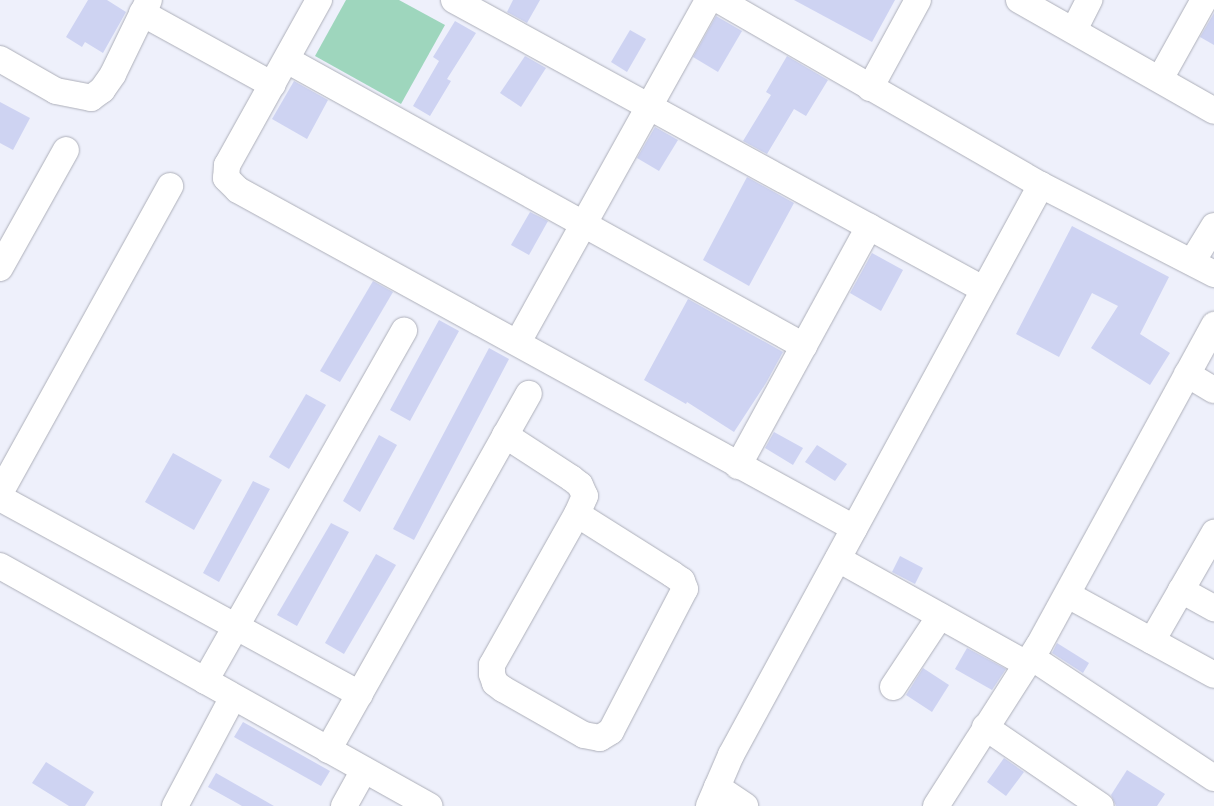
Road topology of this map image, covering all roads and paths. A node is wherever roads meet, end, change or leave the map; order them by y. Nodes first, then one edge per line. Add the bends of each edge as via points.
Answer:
1 (319, 0) edge
2 (455, 0) edge
3 (708, 0) edge
4 (719, 0) edge
5 (918, 0) edge
6 (1019, 0) edge
7 (1089, 0) edge
8 (1204, 0) edge
9 (145, 7) edge
10 (1074, 30) junction
11 (0, 59) edge
12 (287, 60) junction
13 (1160, 79) junction
14 (273, 85) junction
15 (870, 88) junction
16 (649, 106) junction
17 (1214, 111) edge
18 (66, 150) dead end
19 (1041, 185) junction
20 (170, 186) dead end
21 (584, 224) junction
22 (1214, 226) edge
23 (869, 227) junction
24 (0, 268) edge
25 (1203, 268) edge
26 (983, 289) junction
27 (1214, 325) edge
28 (404, 330) dead end
29 (518, 342) junction
30 (804, 346) junction
31 (1187, 374) junction
32 (1214, 390) edge
33 (529, 394) dead end
34 (505, 436) junction
35 (738, 466) junction
36 (0, 493) edge
37 (0, 498) edge
38 (577, 514) junction
39 (854, 528) junction
40 (1214, 533) edge
41 (838, 559) junction
42 (0, 566) edge
43 (1181, 590) junction
44 (1068, 596) junction
45 (1214, 608) edge
46 (940, 616) junction
47 (236, 626) junction
48 (1152, 641) junction
49 (1029, 661) junction
50 (1214, 675) edge
51 (205, 681) junction
52 (893, 687) dead end
53 (360, 694) junction
54 (233, 697) junction
55 (985, 727) junction
56 (328, 750) junction
57 (364, 770) junction
58 (1214, 778) edge
59 (713, 797) edge
60 (175, 806) edge
61 (344, 806) edge
62 (428, 806) edge
63 (745, 806) edge
64 (936, 806) edge
65 (1101, 806) edge

1 - 12 street
2 - 16 street
3 - 16 street
4 - 15 street
5 - 15 street
6 - 10 street
7 - 10 street
8 - 13 street
9 - 11 street via 113,74 102,90 91,98 56,91
9 - 14 street
10 - 13 street
12 - 14 street
12 - 21 street
13 - 17 street
14 - 29 street via 227,165 226,178 238,190
15 - 19 street
16 - 21 street
16 - 23 street
18 - 24 street
19 - 25 street
19 - 26 street
20 - 36 street
21 - 29 street
21 - 30 street
22 - 25 street
23 - 26 street
23 - 30 street
26 - 39 street
27 - 31 street
28 - 47 street
29 - 35 street
30 - 35 street
31 - 32 street
31 - 44 street
33 - 34 street
34 - 38 street via 580,485 585,496
34 - 53 street
35 - 39 street
37 - 47 street
38 - 38 street via 672,574 682,581 685,589 611,731 600,738 584,735 503,689 495,683 492,674 492,665
39 - 41 street
40 - 43 street
41 - 46 street
41 - 59 street via 731,755
42 - 51 street
43 - 45 street
43 - 48 street
44 - 48 street
44 - 49 street
46 - 49 street
46 - 52 street
47 - 51 street
47 - 53 street
48 - 50 street
49 - 55 street
49 - 58 street
51 - 54 street
53 - 56 street
54 - 56 street
54 - 60 street
55 - 64 street
55 - 65 street
56 - 57 street
57 - 61 street
57 - 62 street
59 - 63 street

